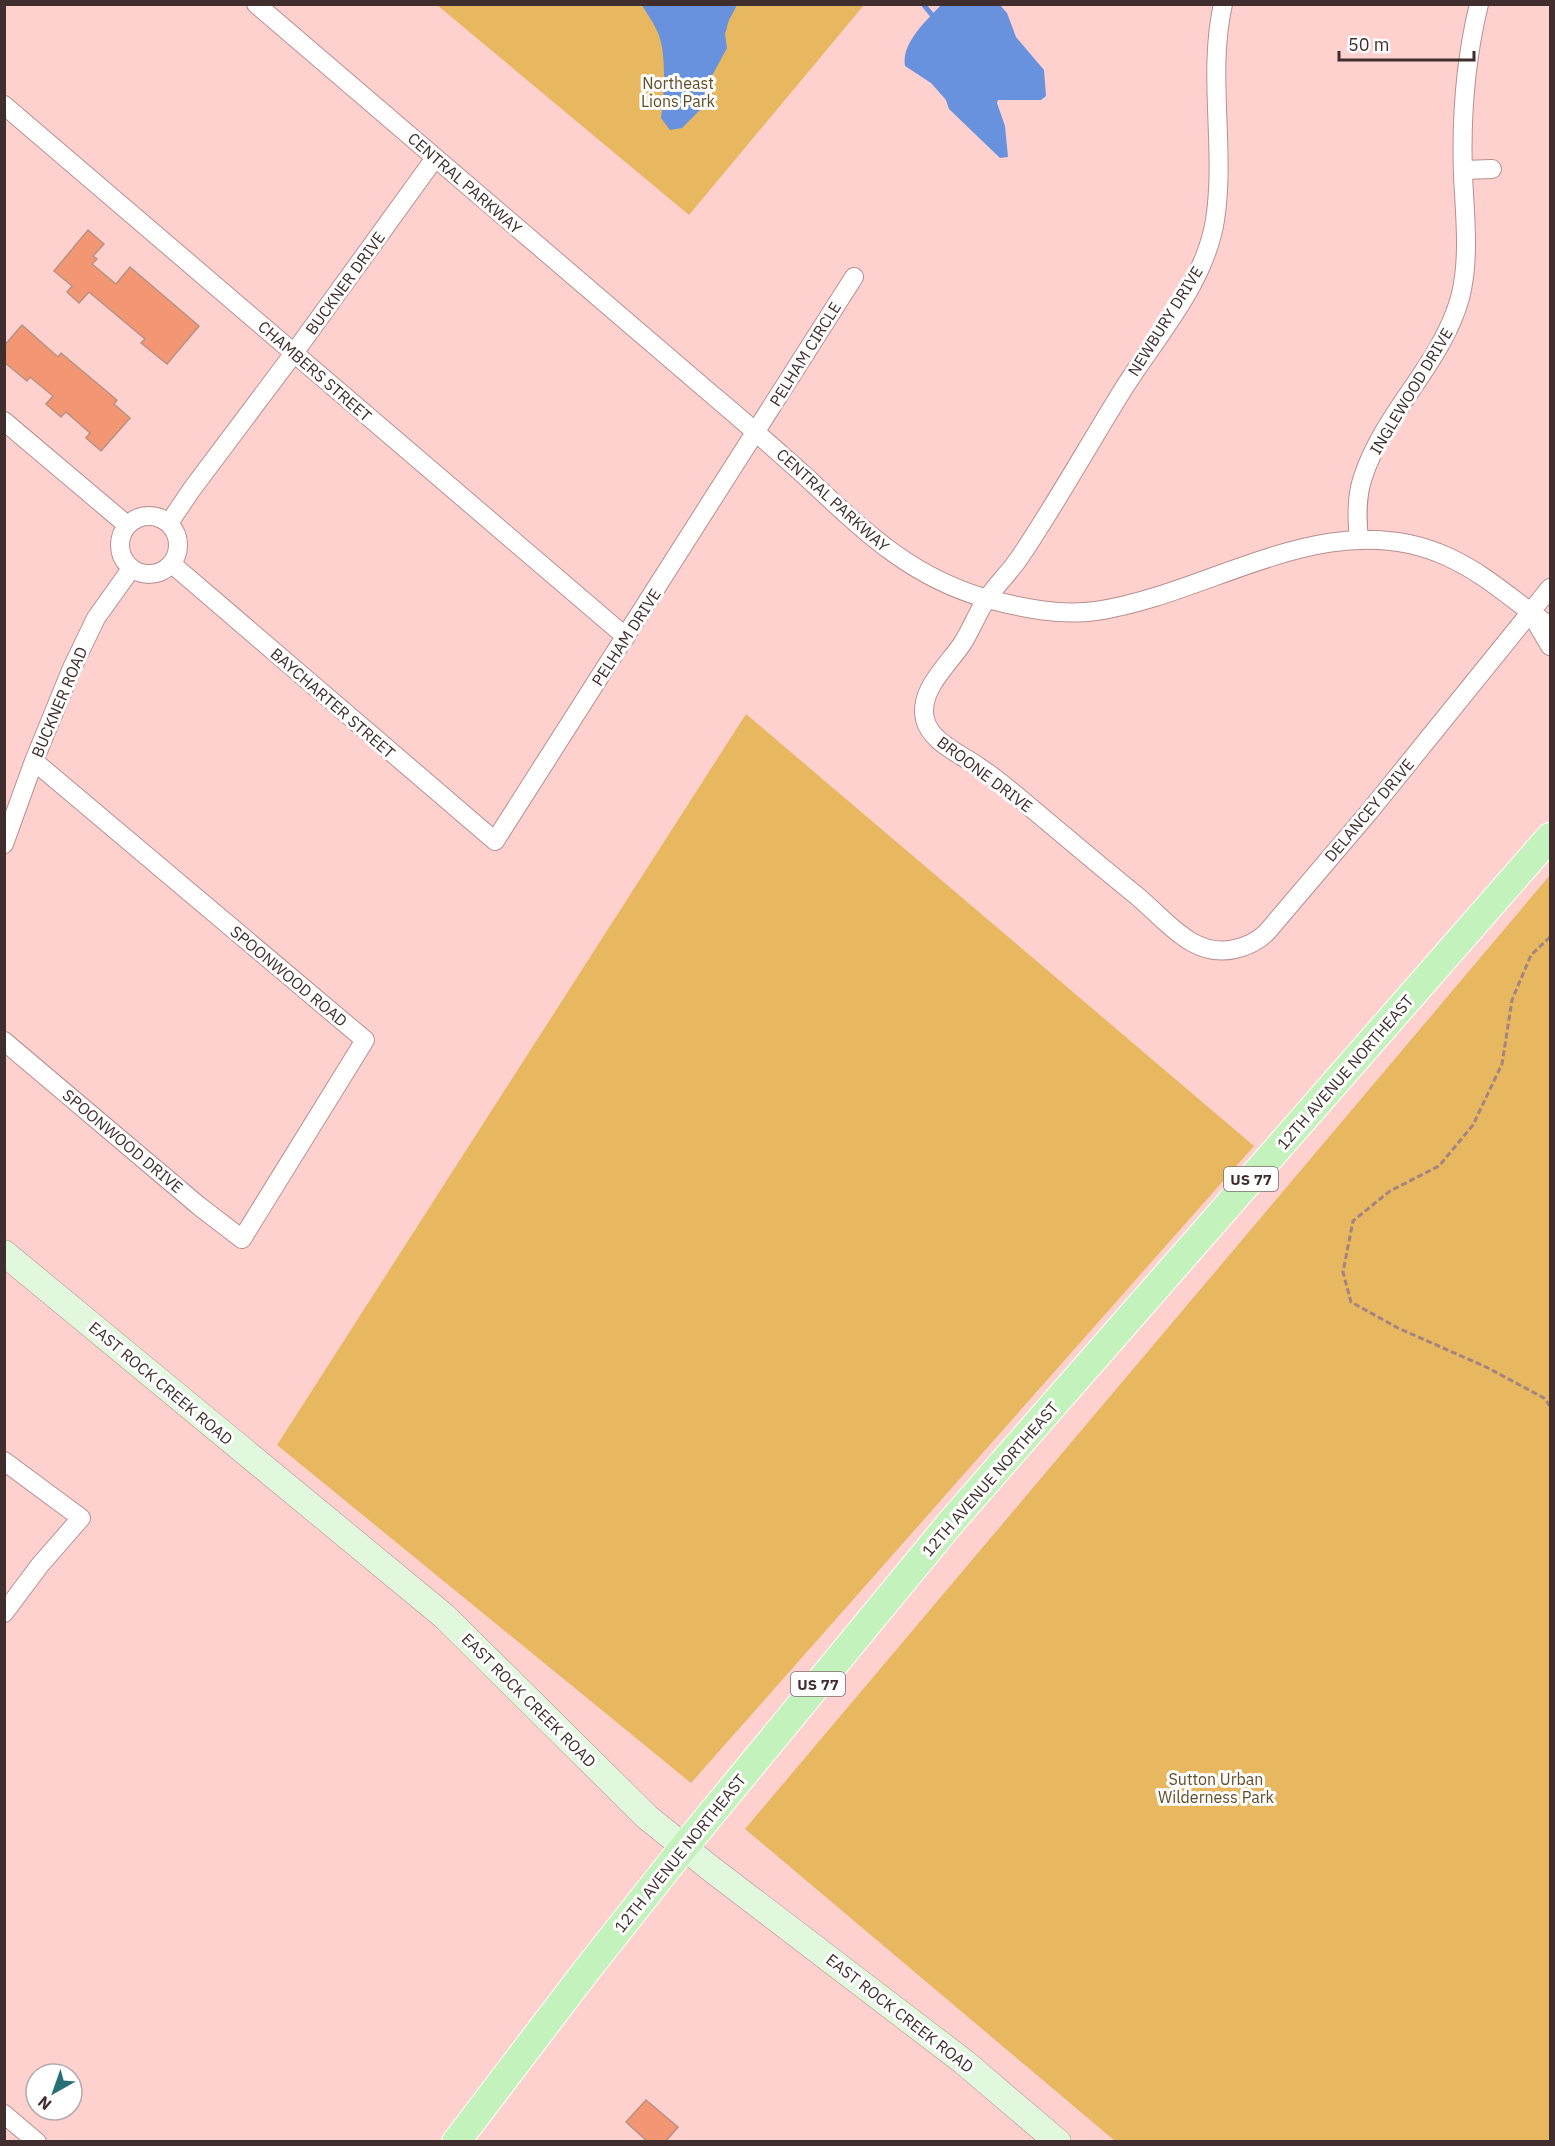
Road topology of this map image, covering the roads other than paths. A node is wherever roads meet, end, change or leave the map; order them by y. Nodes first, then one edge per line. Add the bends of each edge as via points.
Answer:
1 (256, 4) edge
2 (1223, 4) edge
3 (1479, 4) edge
4 (4, 105) edge
5 (435, 158) junction
6 (1492, 169) dead end
7 (1463, 170) junction
8 (854, 277) dead end
9 (294, 353) junction
10 (4, 421) edge
11 (756, 432) junction
12 (169, 523) junction
13 (127, 525) junction
14 (1359, 540) junction
15 (172, 564) junction
16 (131, 569) junction
17 (1551, 588) edge
18 (987, 598) junction
19 (1530, 613) junction
20 (1551, 626) edge
21 (626, 637) junction
22 (1551, 646) edge
23 (34, 761) junction
24 (1551, 837) edge
25 (495, 841) joint
26 (4, 844) edge
27 (1157, 912) joint
28 (4, 1041) edge
29 (242, 1239) joint
30 (4, 1253) edge
31 (4, 1461) edge
32 (4, 1613) edge
33 (684, 1847) junction
34 (4, 2114) edge
35 (37, 2142) edge
36 (456, 2142) edge
37 (1058, 2142) edge

1 - 5 street, CENTRAL PARKWAY
2 - 18 street, NEWBURY DRIVE via 1218,37 1218,194 1208,250 1188,290 1019,559
3 - 7 street, INGLEWOOD DRIVE via 1464,85
4 - 9 street, CHAMBERS STREET
5 - 9 street, BUCKNER DRIVE
5 - 11 street, CENTRAL PARKWAY
6 - 7 street
7 - 14 street, INGLEWOOD DRIVE via 1467,213 1460,298 1446,335 1362,478
8 - 11 street, PELHAM CIRCLE
9 - 12 street, BUCKNER DRIVE
9 - 21 street, CHAMBERS STREET
10 - 13 street
11 - 18 street, CENTRAL PARKWAY via 901,560 954,587
11 - 21 street, PELHAM DRIVE
12 - 13 street via 147,515
12 - 15 street via 179,544
13 - 16 street via 120,537 120,552
14 - 18 street, CENTRAL PARKWAY via 1305,547 1136,602 1091,611 1045,610
14 - 19 street, CENTRAL PARKWAY via 1404,544 1446,556 1493,582
15 - 16 street via 153,575
15 - 25 street, BAYCHARTER STREET
16 - 23 street, BUCKNER ROAD via 96,618
17 - 19 street, DELANCEY DRIVE
18 - 27 street, BROONE DRIVE via 925,701 929,730 991,774
19 - 20 street, CENTRAL PARKWAY
19 - 22 street, CENTRAL PARKWAY
19 - 27 street, DELANCEY DRIVE via 1369,812 1259,939 1227,951 1204,949 1186,940
21 - 25 street, PELHAM DRIVE
23 - 26 street, BUCKNER ROAD
23 - 29 street, SPOONWOOD ROAD via 365,1040
24 - 33 main road, 12TH AVENUE NORTHEAST / US 77 via 952,1521
28 - 29 street, SPOONWOOD DRIVE
30 - 33 street, EAST ROCK CREEK ROAD via 444,1616 647,1817
31 - 32 street via 81,1518
33 - 36 main road, 12TH AVENUE NORTHEAST / US 77
33 - 37 street, EAST ROCK CREEK ROAD via 964,2062
34 - 35 street

